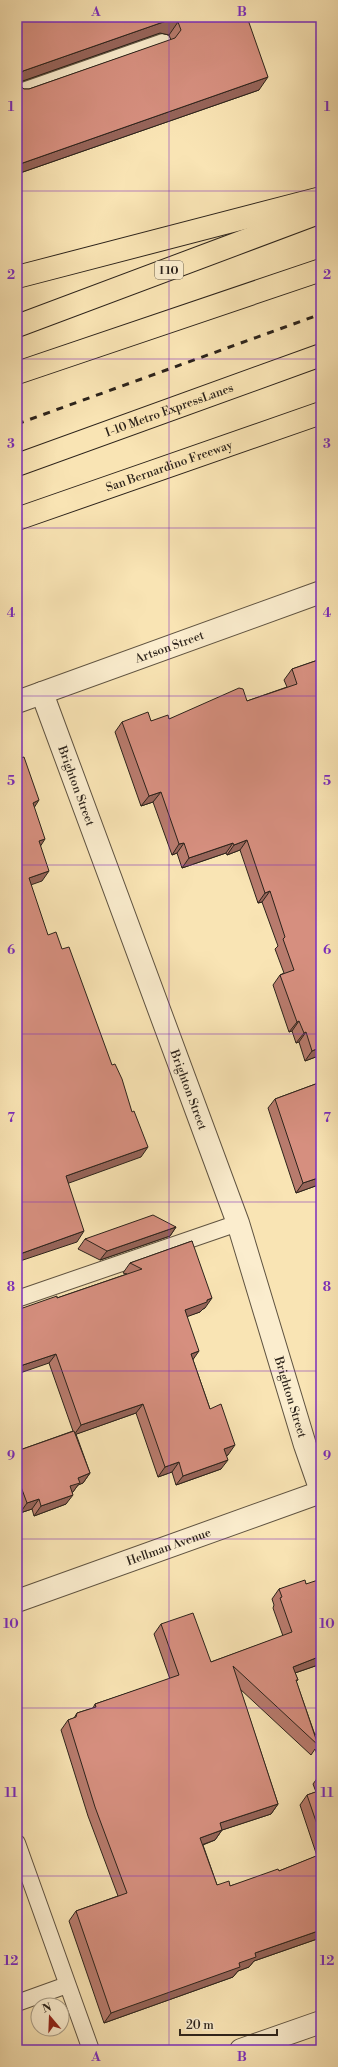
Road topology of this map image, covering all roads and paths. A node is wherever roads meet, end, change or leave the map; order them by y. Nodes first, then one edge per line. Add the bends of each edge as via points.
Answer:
1 (163, 42) edge
2 (17, 93) edge
3 (321, 198) edge
4 (321, 212) edge
5 (321, 270) edge
6 (17, 276) edge
7 (17, 326) edge
8 (321, 355) edge
9 (17, 373) edge
10 (321, 413) edge
11 (17, 465) edge
12 (22, 519) edge
13 (321, 592) edge
14 (42, 694) junction
15 (17, 702) edge
16 (238, 1223) junction
17 (17, 1300) edge
18 (321, 1491) edge
19 (17, 1601) edge
20 (17, 1843) edge
21 (67, 1985) junction
22 (17, 2003) edge
23 (321, 2022) edge
24 (90, 2050) edge
25 (241, 2050) edge

1 - 2 lane
3 - 6 highway
4 - 7 highway, I 10
5 - 9 highway
8 - 11 highway, I-10 Metro ExpressLanes
10 - 12 highway, San Bernardino Freeway
13 - 14 street, Artson Street
14 - 15 street, Artson Street
14 - 16 street, Brighton Street
16 - 17 lane
16 - 18 street, Brighton Street
18 - 19 street, Hellman Avenue
20 - 21 lane
21 - 22 lane
21 - 24 lane
23 - 25 street

